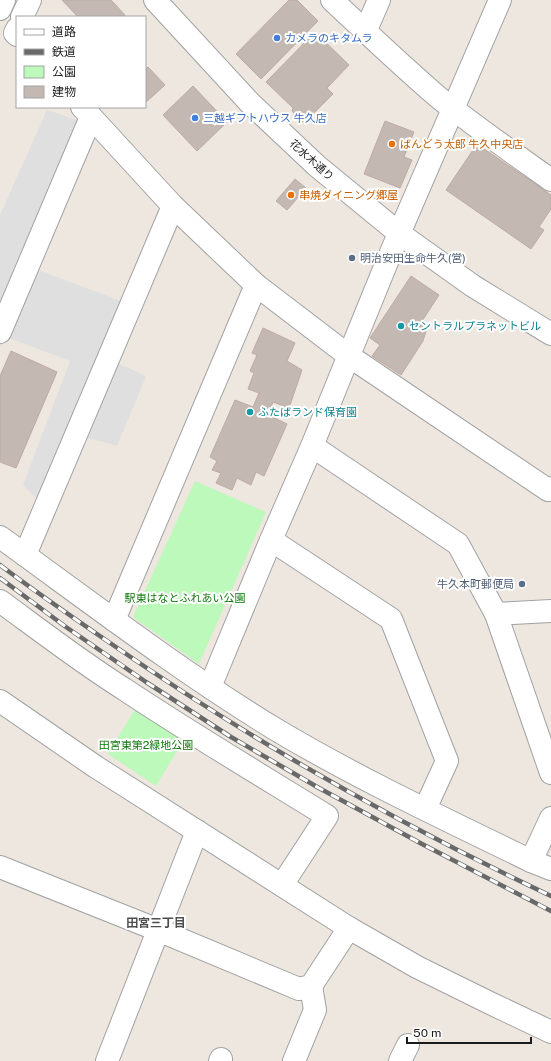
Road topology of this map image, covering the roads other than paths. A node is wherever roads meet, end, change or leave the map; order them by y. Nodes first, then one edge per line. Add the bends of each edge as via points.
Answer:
1 (4, 0) edge
2 (30, 0) edge
3 (155, 0) edge
4 (332, 0) edge
5 (379, 0) edge
6 (500, 0) edge
7 (0, 9) edge
8 (22, 16) edge
9 (365, 32) junction
10 (454, 109) junction
11 (87, 112) edge
12 (551, 180) edge
13 (173, 206) junction
14 (400, 234) junction
15 (256, 285) junction
16 (0, 332) edge
17 (551, 334) edge
18 (349, 356) junction
19 (312, 446) junction
20 (550, 491) edge
21 (0, 537) edge
22 (271, 540) junction
23 (25, 555) junction
24 (0, 601) edge
25 (551, 611) edge
26 (496, 614) junction
27 (114, 620) junction
28 (210, 687) junction
29 (0, 701) edge
30 (551, 773) edge
31 (425, 808) junction
32 (551, 818) edge
33 (197, 831) junction
34 (541, 865) edge
35 (0, 867) edge
36 (282, 885) junction
37 (349, 928) junction
38 (158, 930) junction
39 (311, 986) junction
40 (551, 1032) edge
41 (107, 1061) edge
42 (294, 1061) edge

1 - 7 street
2 - 8 street
3 - 14 street, 花水木通り via 250,103 317,166
4 - 9 street
5 - 9 street
6 - 10 street
9 - 10 street
10 - 12 street
10 - 14 street
11 - 13 street
11 - 16 street
13 - 15 street
13 - 23 street
14 - 17 street, 花水木通り via 473,286
14 - 18 street
15 - 18 street
15 - 27 street
18 - 19 street
18 - 20 street
19 - 22 street
19 - 26 street via 458,544
21 - 23 street
22 - 28 street
22 - 31 street via 391,619 447,761
23 - 27 street
24 - 36 street via 123,689 328,816
25 - 26 street
26 - 30 street
27 - 28 street
28 - 31 street via 283,733 359,776
29 - 33 street via 70,750
31 - 34 street
32 - 34 street
33 - 36 street
33 - 38 street
35 - 38 street
36 - 37 street
37 - 39 street
37 - 40 street via 417,967
38 - 39 street via 300,989
38 - 41 street
39 - 42 street via 315,1010

